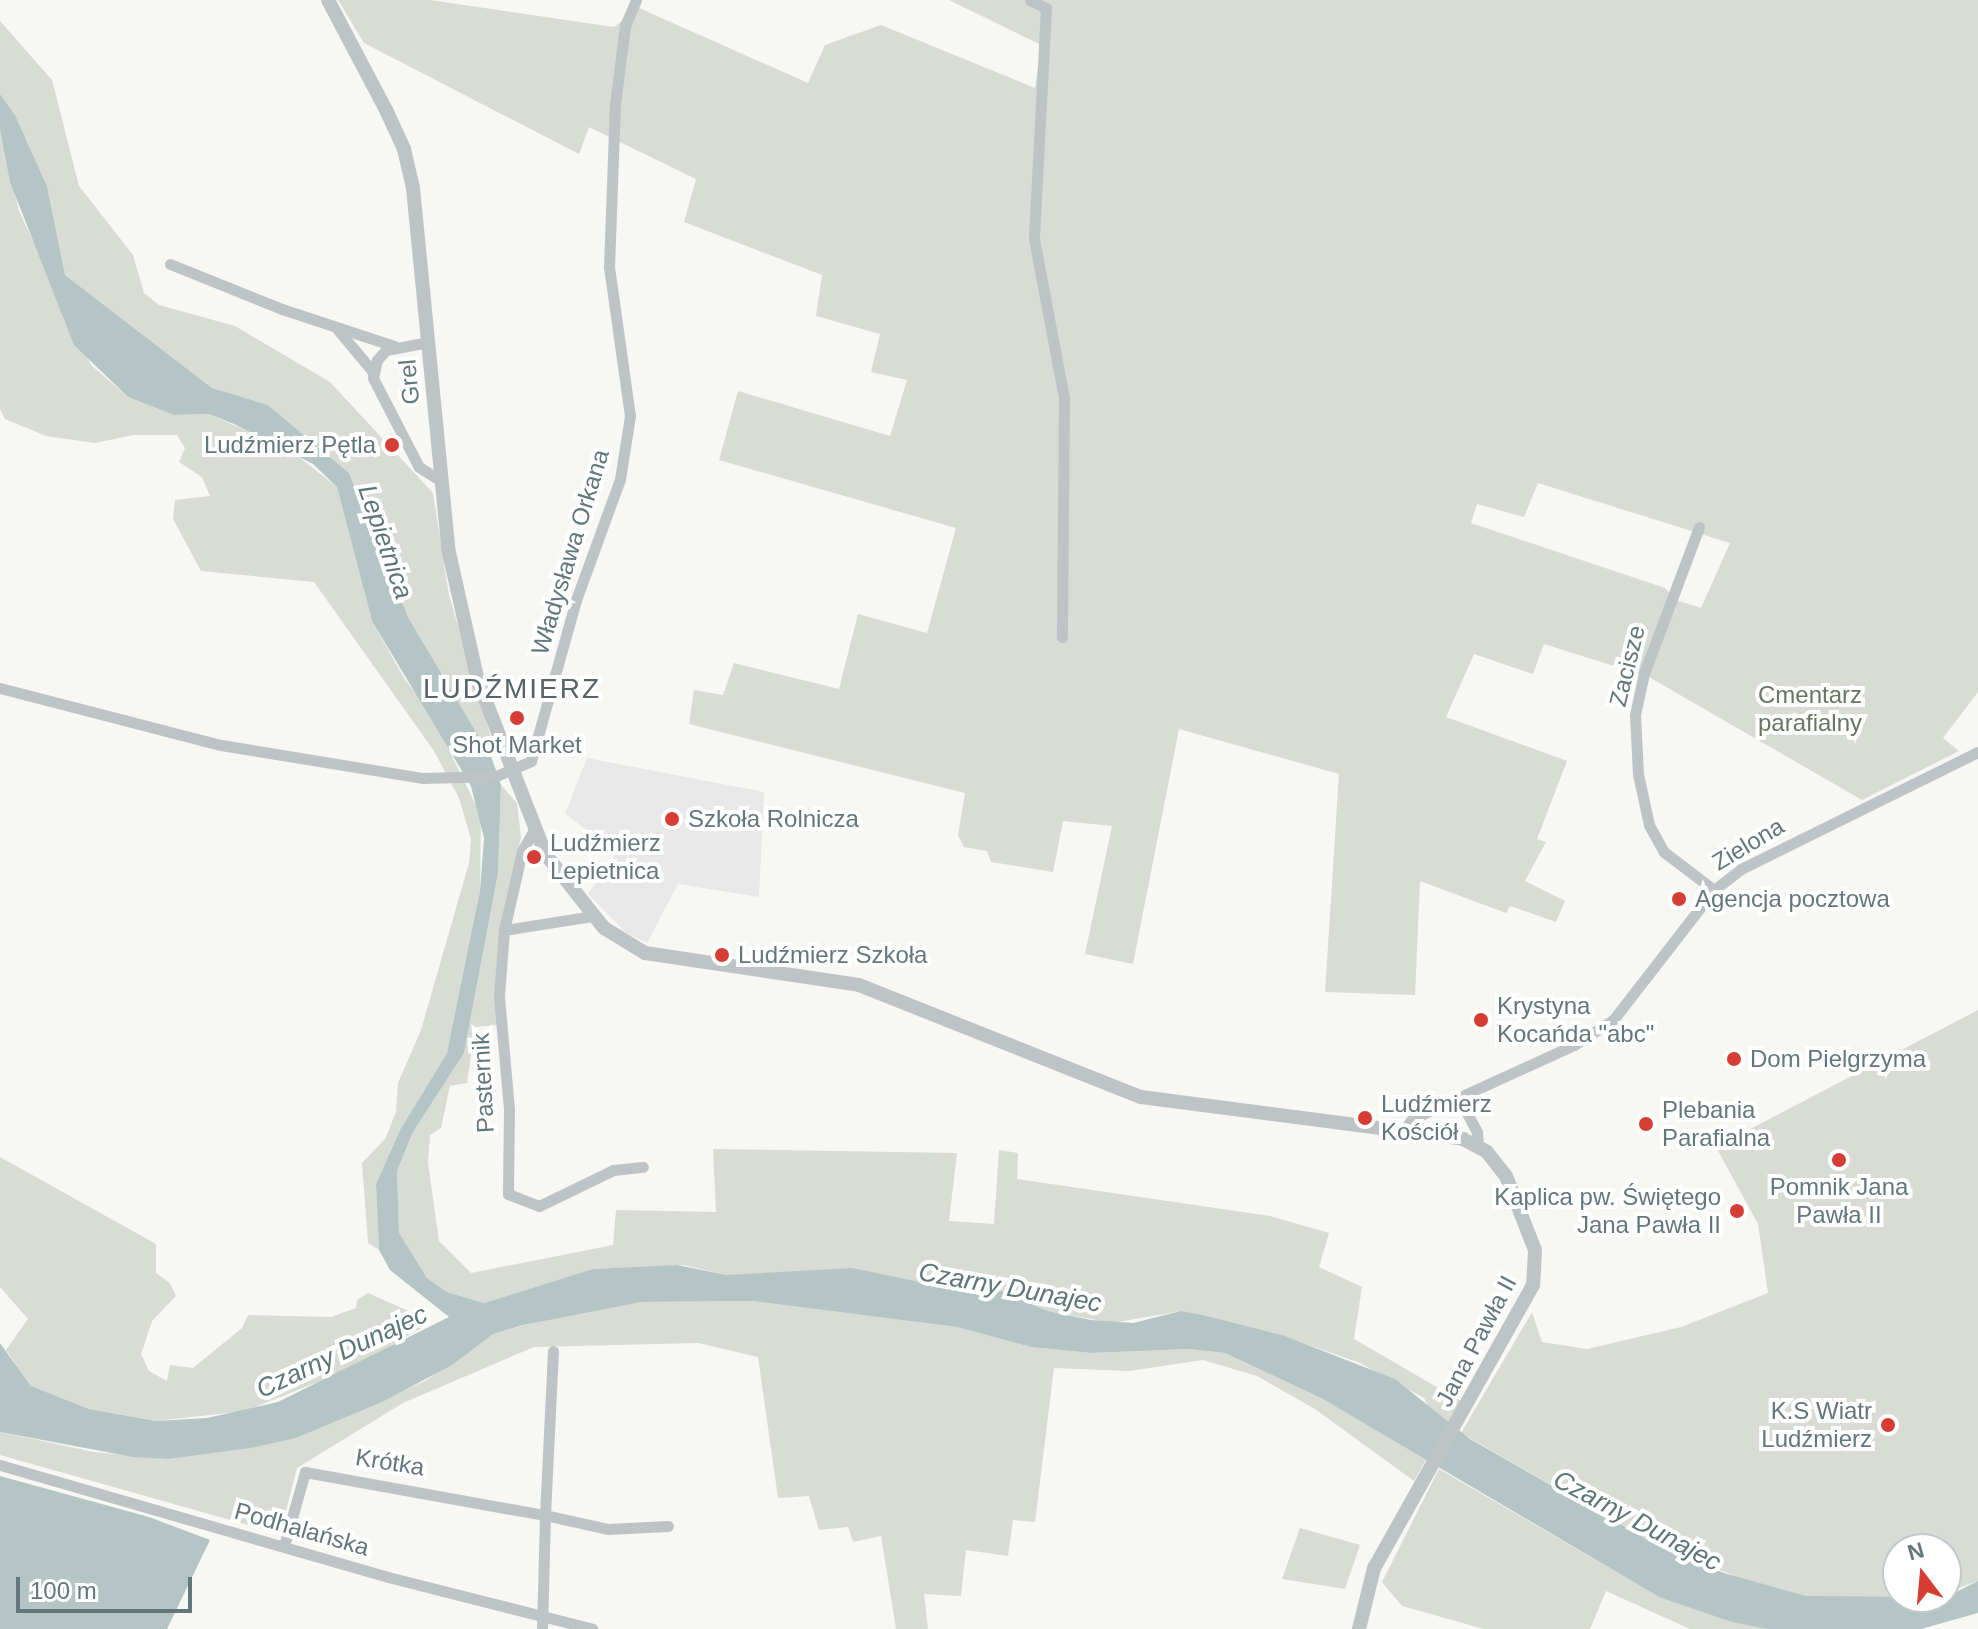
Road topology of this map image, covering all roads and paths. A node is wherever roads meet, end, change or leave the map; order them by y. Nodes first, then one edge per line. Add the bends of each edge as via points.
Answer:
1 (328, 0) edge
2 (636, 0) edge
3 (1030, 0) edge
4 (170, 264) dead end
5 (338, 329) junction
6 (428, 342) junction
7 (394, 346) junction
8 (374, 373) junction
9 (440, 480) junction
10 (1699, 527) dead end
11 (1062, 637) dead end
12 (0, 688) edge
13 (1978, 752) edge
14 (507, 772) junction
15 (534, 830) junction
16 (1714, 890) junction
17 (592, 916) junction
18 (504, 930) junction
19 (1459, 1098) junction
20 (1403, 1131) junction
21 (1478, 1146) junction
22 (643, 1167) dead end
23 (553, 1351) dead end
24 (0, 1465) edge
25 (545, 1515) junction
26 (668, 1526) dead end
27 (284, 1546) junction
28 (542, 1616) junction
29 (542, 1629) edge
30 (593, 1629) edge
31 (1359, 1629) edge

1 - 6 street, Grel via 404,149 413,188
2 - 14 street, Władysława Orkana via 625,26 615,104 609,267 628,429 620,479 576,600 536,749 531,761
3 - 11 street via 1046,8 1034,239 1064,398
4 - 5 street
5 - 7 street
5 - 8 street
6 - 7 street
6 - 9 street, Grel
7 - 8 street via 381,355
8 - 9 street via 377,392 419,467
9 - 14 street, Grel via 467,641
10 - 16 street, Zacisze via 1644,673 1635,715 1649,825 1664,852
12 - 14 street via 221,745 447,779
13 - 16 street, Zielona via 1776,850
14 - 15 street, Grel
15 - 17 street, Grel via 553,867
15 - 18 street, Pasternik via 522,851
16 - 19 street, Zielona via 1613,1020 1574,1045
17 - 18 street
17 - 20 street, Grel via 621,942 645,953 859,985 1123,1093
18 - 22 street, Pasternik via 499,997 509,1108 508,1194 539,1206 613,1170
19 - 20 street, Zielona via 1412,1119
19 - 21 street via 1477,1132
20 - 21 street
21 - 31 street, Jana Pawła II via 1506,1176 1530,1230 1537,1263 1533,1285 1369,1580
23 - 25 street
24 - 27 street, Podhalańska
25 - 26 street, Krótka via 608,1529
25 - 27 street, Krótka via 430,1490 305,1472
25 - 28 street
27 - 28 street, Podhalańska
28 - 29 street
28 - 30 street, Podhalańska

